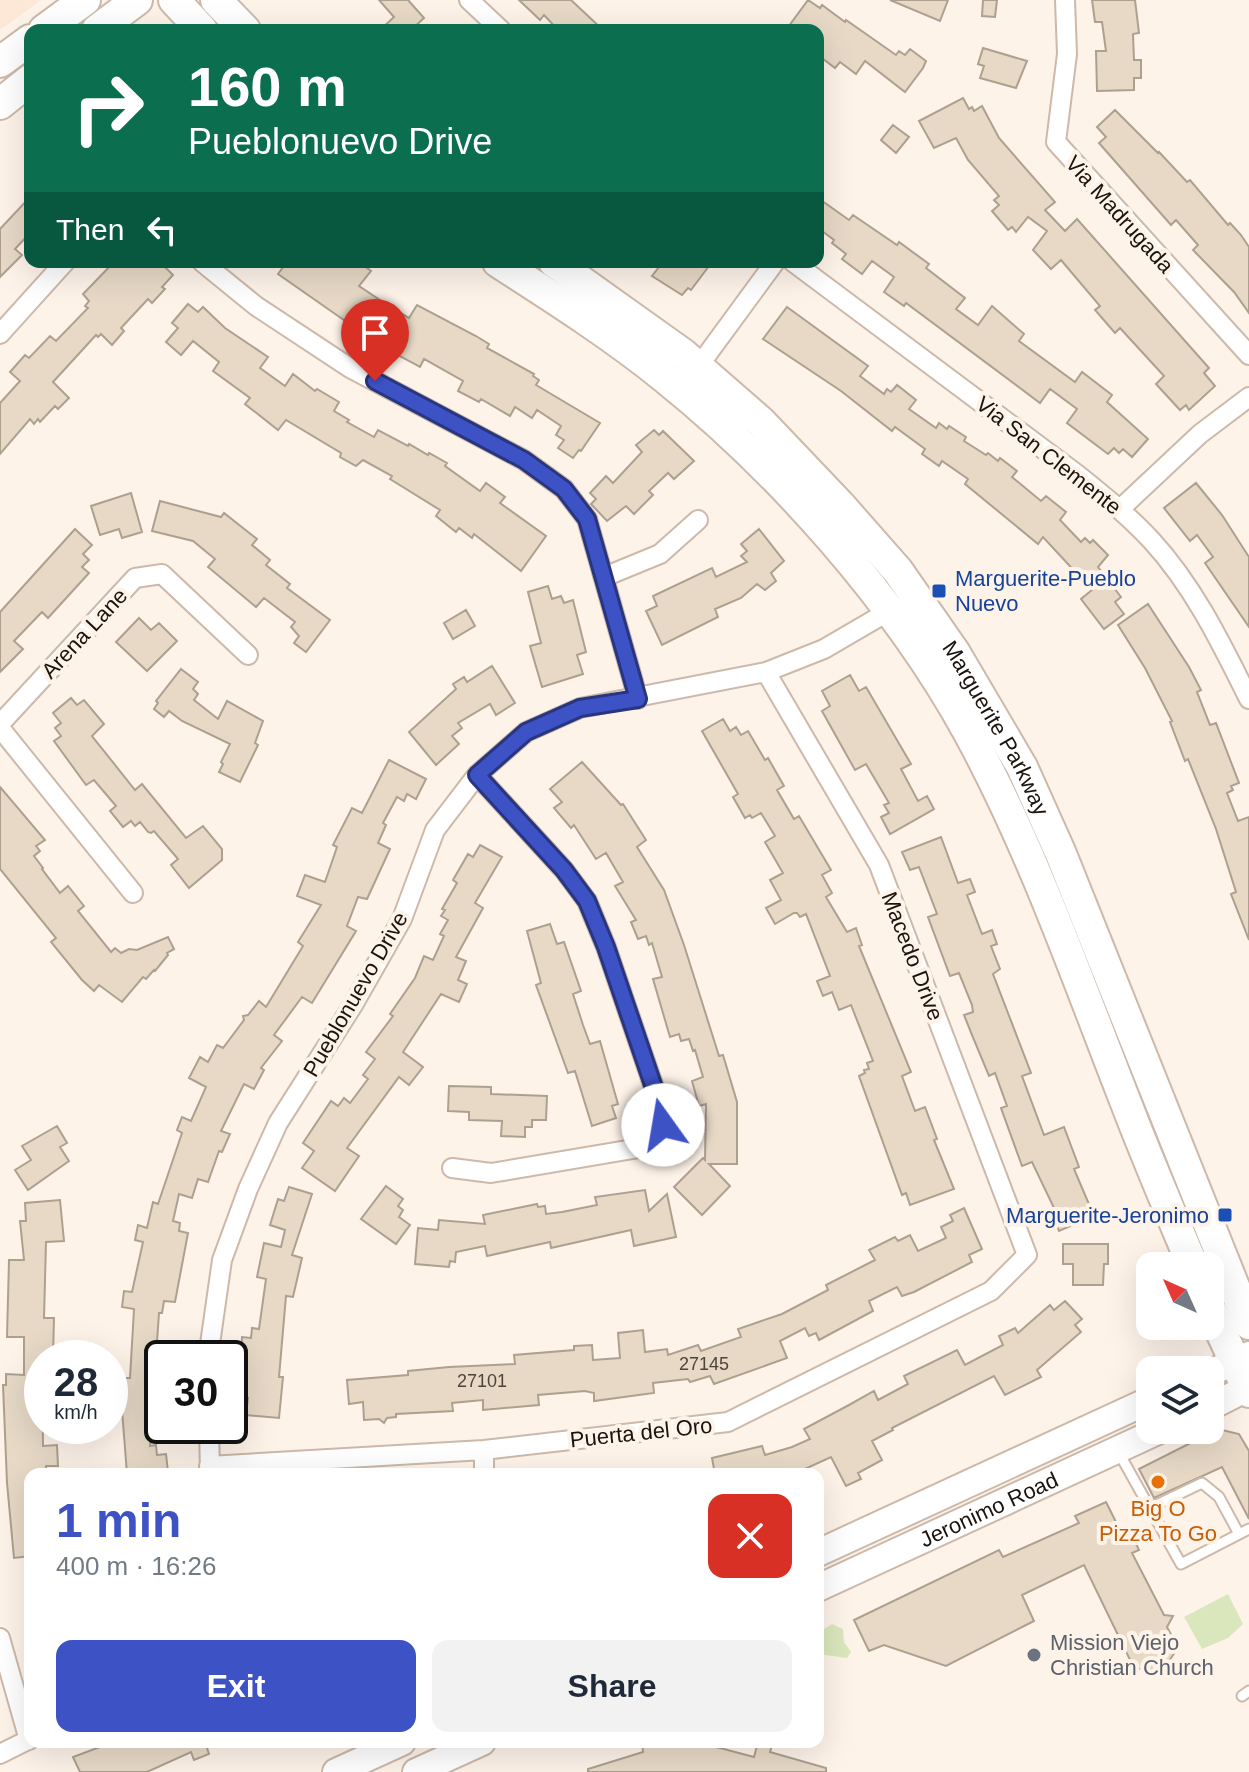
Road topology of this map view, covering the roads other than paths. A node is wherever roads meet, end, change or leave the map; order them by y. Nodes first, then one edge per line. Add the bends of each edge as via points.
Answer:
1 (85, 0) edge
2 (137, 0) edge
3 (174, 0) edge
4 (216, 0) edge
5 (469, 0) edge
6 (1065, 0) edge
7 (52, 24) edge
8 (105, 24) edge
9 (196, 24) edge
10 (239, 24) edge
11 (495, 24) edge
12 (24, 44) edge
13 (2, 58) edge
14 (24, 85) edge
15 (0, 104) edge
16 (60, 268) edge
17 (209, 268) edge
18 (507, 268) edge
19 (563, 268) edge
20 (771, 268) edge
21 (801, 268) edge
22 (0, 334) edge
23 (1249, 355) edge
24 (698, 367) junction
25 (681, 392) junction
26 (1249, 397) edge
27 (1120, 509) junction
28 (698, 520) dead end
29 (604, 577) junction
30 (915, 595) junction
31 (889, 612) junction
32 (248, 655) dead end
33 (766, 672) junction
34 (638, 699) junction
35 (1249, 699) edge
36 (0, 726) edge
37 (477, 775) junction
38 (133, 893) dead end
39 (452, 1168) dead end
40 (1187, 1252) edge
41 (1027, 1255) joint
42 (1249, 1324) edge
43 (211, 1340) edge
44 (1224, 1340) edge
45 (1240, 1376) edge
46 (1224, 1393) edge
47 (1136, 1406) edge
48 (1136, 1441) edge
49 (209, 1444) edge
50 (484, 1450) junction
51 (1117, 1450) junction
52 (210, 1468) edge
53 (237, 1468) edge
54 (484, 1468) edge
55 (1150, 1508) junction
56 (1249, 1529) edge
57 (1239, 1534) junction
58 (824, 1550) edge
59 (824, 1585) edge
60 (0, 1638) edge
61 (24, 1719) edge
62 (24, 1742) edge
63 (389, 1748) edge
64 (469, 1748) edge
65 (0, 1754) edge
66 (336, 1772) edge
67 (416, 1772) edge

1 - 7 main road
2 - 8 main road
3 - 9 main road
4 - 10 main road
5 - 11 street
6 - 23 street, Via Madrugada via 1067,54 1056,142
12 - 13 main road
14 - 15 main road
16 - 22 street
17 - 29 street via 350,368 524,460 564,489 587,519
18 - 25 main road, Marguerite Parkway
19 - 24 main road, Marguerite Parkway
20 - 24 street
21 - 27 street, Via San Clemente
24 - 25 main road
24 - 30 main road, Marguerite Parkway via 761,422 840,505
25 - 31 main road, Marguerite Parkway via 812,518
26 - 27 street via 1200,434
27 - 35 street, Via San Clemente via 1181,576
28 - 29 street via 660,554
29 - 34 street
30 - 31 street, Pueblonuevo Drive
30 - 42 main road, Marguerite Parkway via 1022,767
31 - 33 street, Pueblonuevo Drive via 824,649
31 - 40 main road, Marguerite Parkway via 968,733 1021,839
32 - 36 street, Arena Lane via 162,574 135,578
33 - 34 street, Pueblonuevo Drive
33 - 41 street, Macedo Drive via 879,865
34 - 37 street, Pueblonuevo Drive via 580,708 526,732
36 - 38 street
37 - 39 street via 587,901 664,1117 658,1137 639,1148 491,1173
37 - 43 street, Pueblonuevo Drive via 435,830 402,919 278,1123 222,1260
41 - 50 street, Puerta del Oro via 991,1291 728,1422
44 - 45 main road
45 - 46 main road
47 - 58 main road, Jeronimo Road
48 - 51 main road, Jeronimo Road
49 - 52 street
50 - 53 street, Puerta del Oro
50 - 54 street
51 - 55 lane
51 - 59 main road, Jeronimo Road
55 - 57 lane via 1202,1483 1219,1497
55 - 57 lane via 1181,1564
56 - 57 lane
60 - 61 street
62 - 65 street
63 - 66 main road
64 - 67 main road

